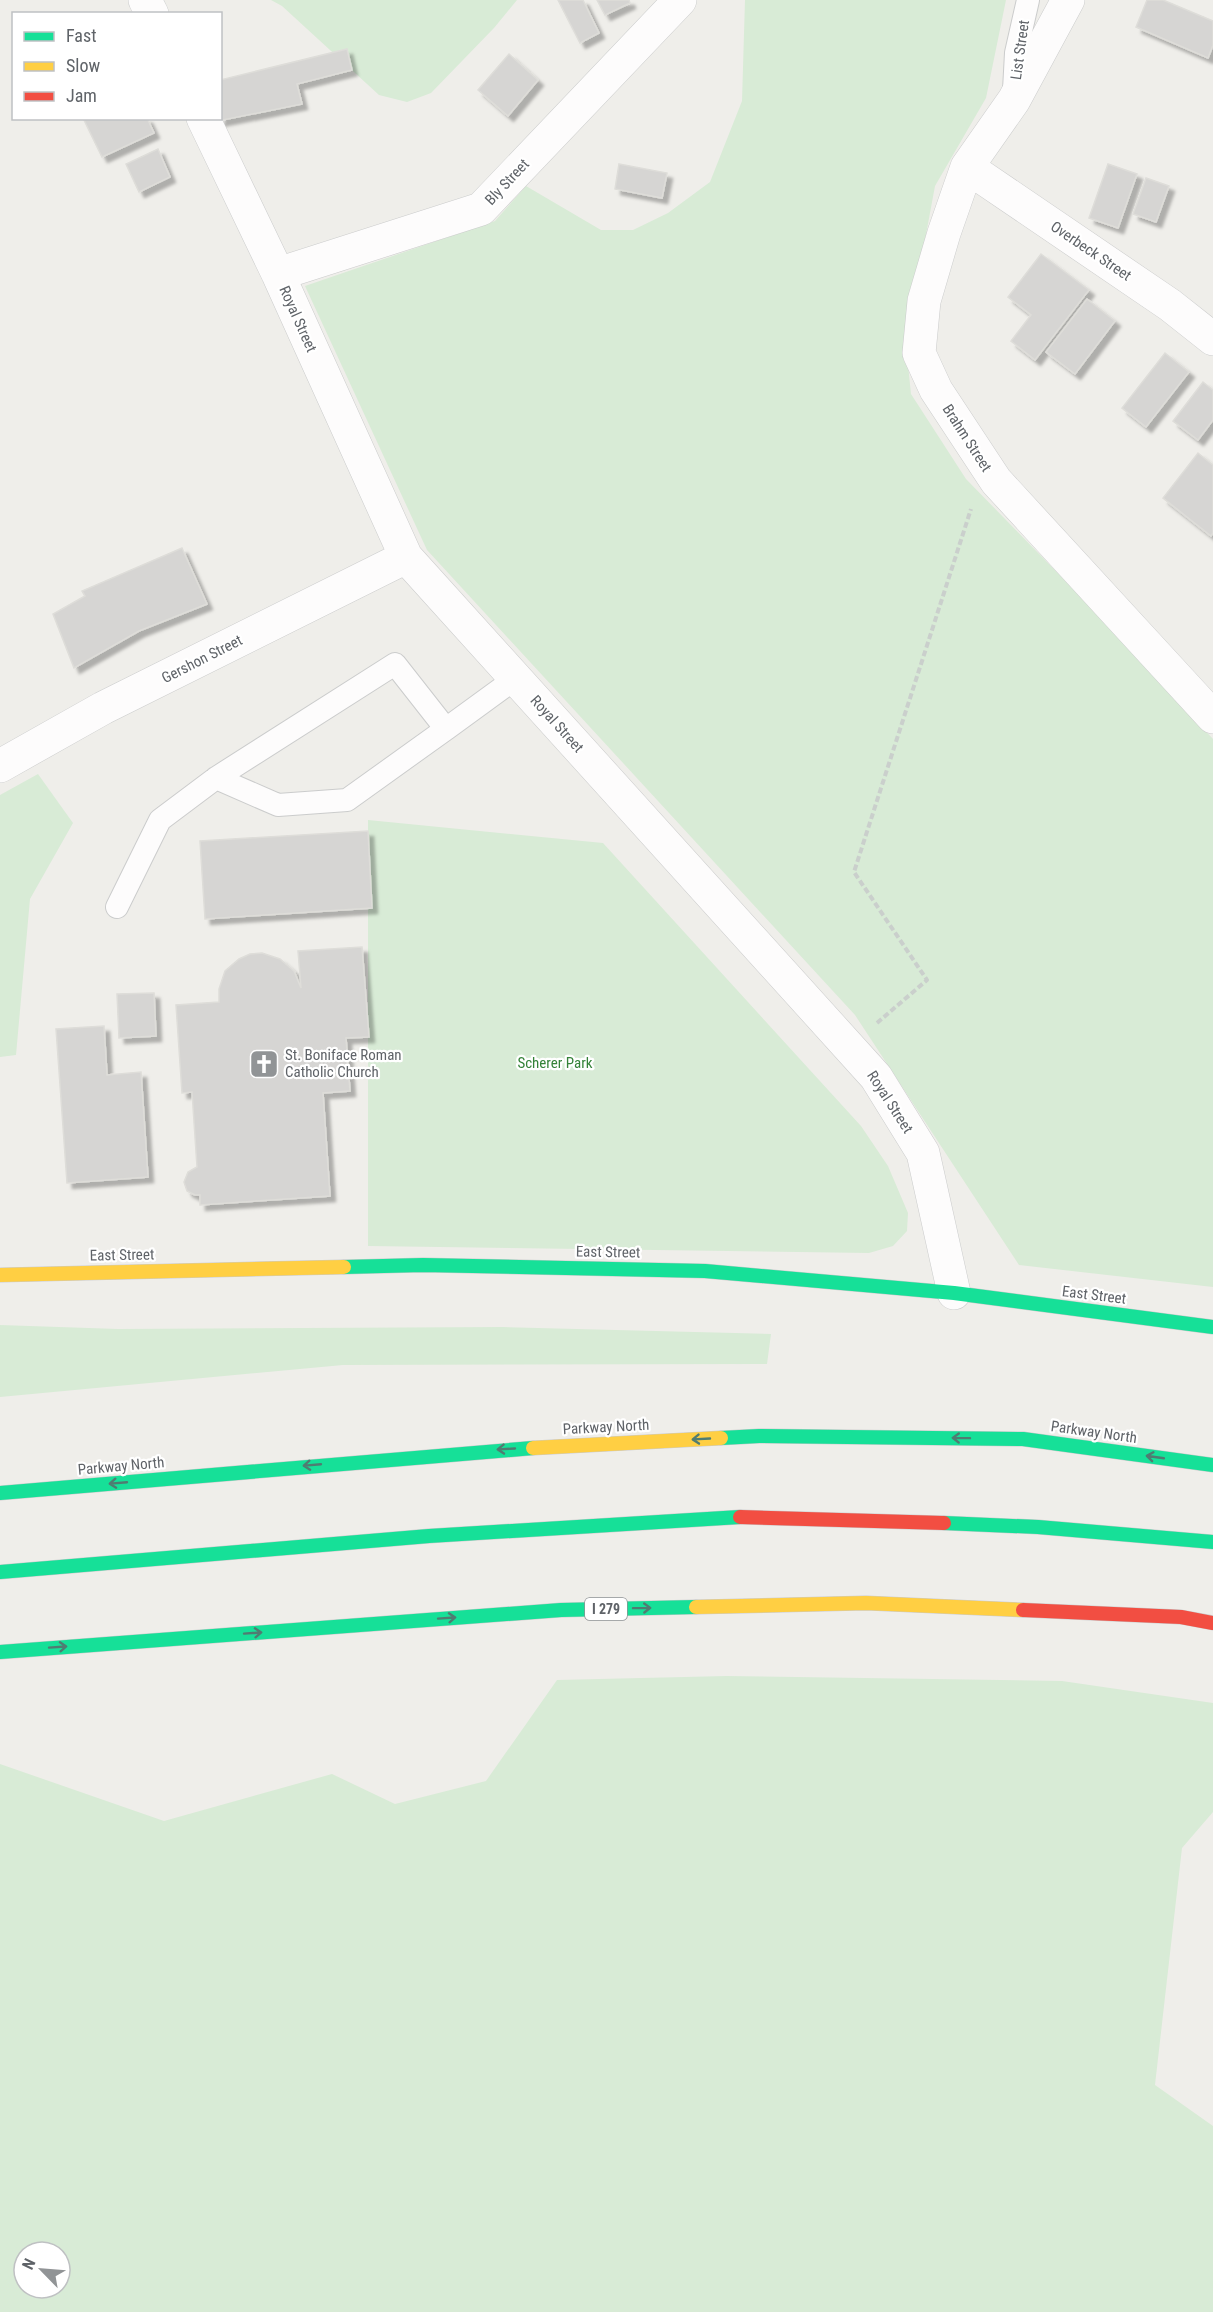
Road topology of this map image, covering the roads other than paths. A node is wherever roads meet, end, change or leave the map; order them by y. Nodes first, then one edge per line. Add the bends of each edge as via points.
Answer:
1 (680, 0) edge
2 (1028, 0) edge
3 (1068, 0) edge
4 (1014, 100) junction
5 (204, 120) edge
6 (967, 166) junction
7 (278, 274) junction
8 (1213, 339) edge
9 (406, 557) junction
10 (516, 678) junction
11 (1213, 717) edge
12 (447, 729) junction
13 (0, 766) edge
14 (216, 778) junction
15 (117, 907) dead end
16 (0, 1275) edge
17 (954, 1293) junction
18 (1213, 1327) edge
19 (1213, 1466) edge
20 (0, 1493) edge
21 (1213, 1542) edge
22 (0, 1572) edge
23 (1213, 1623) edge
24 (0, 1652) edge

1 - 7 street, Bly Street via 481,210
2 - 4 lane, List Street via 1017,53
3 - 4 street, Brahm Street
4 - 6 street, Brahm Street
5 - 7 street, Royal Street
6 - 8 street, Overbeck Street via 1170,305
6 - 11 street, Brahm Street via 924,301 920,353 936,390 996,481
7 - 9 street, Royal Street
9 - 10 street, Royal Street
9 - 13 street, Gershon Street via 103,708
10 - 12 lane
10 - 17 street, Royal Street via 876,1077 923,1153
12 - 14 lane via 347,800 278,805
12 - 14 lane via 395,664
14 - 15 lane via 160,820
16 - 17 main road, East Street via 423,1265 705,1271
17 - 18 main road, East Street
19 -> 20 main road, Parkway North via 1023,1439 759,1436 487,1450
21 - 22 main road via 1038,1527 751,1516 429,1536
24 -> 23 main road, I 279 via 561,1610 831,1603 1181,1617

